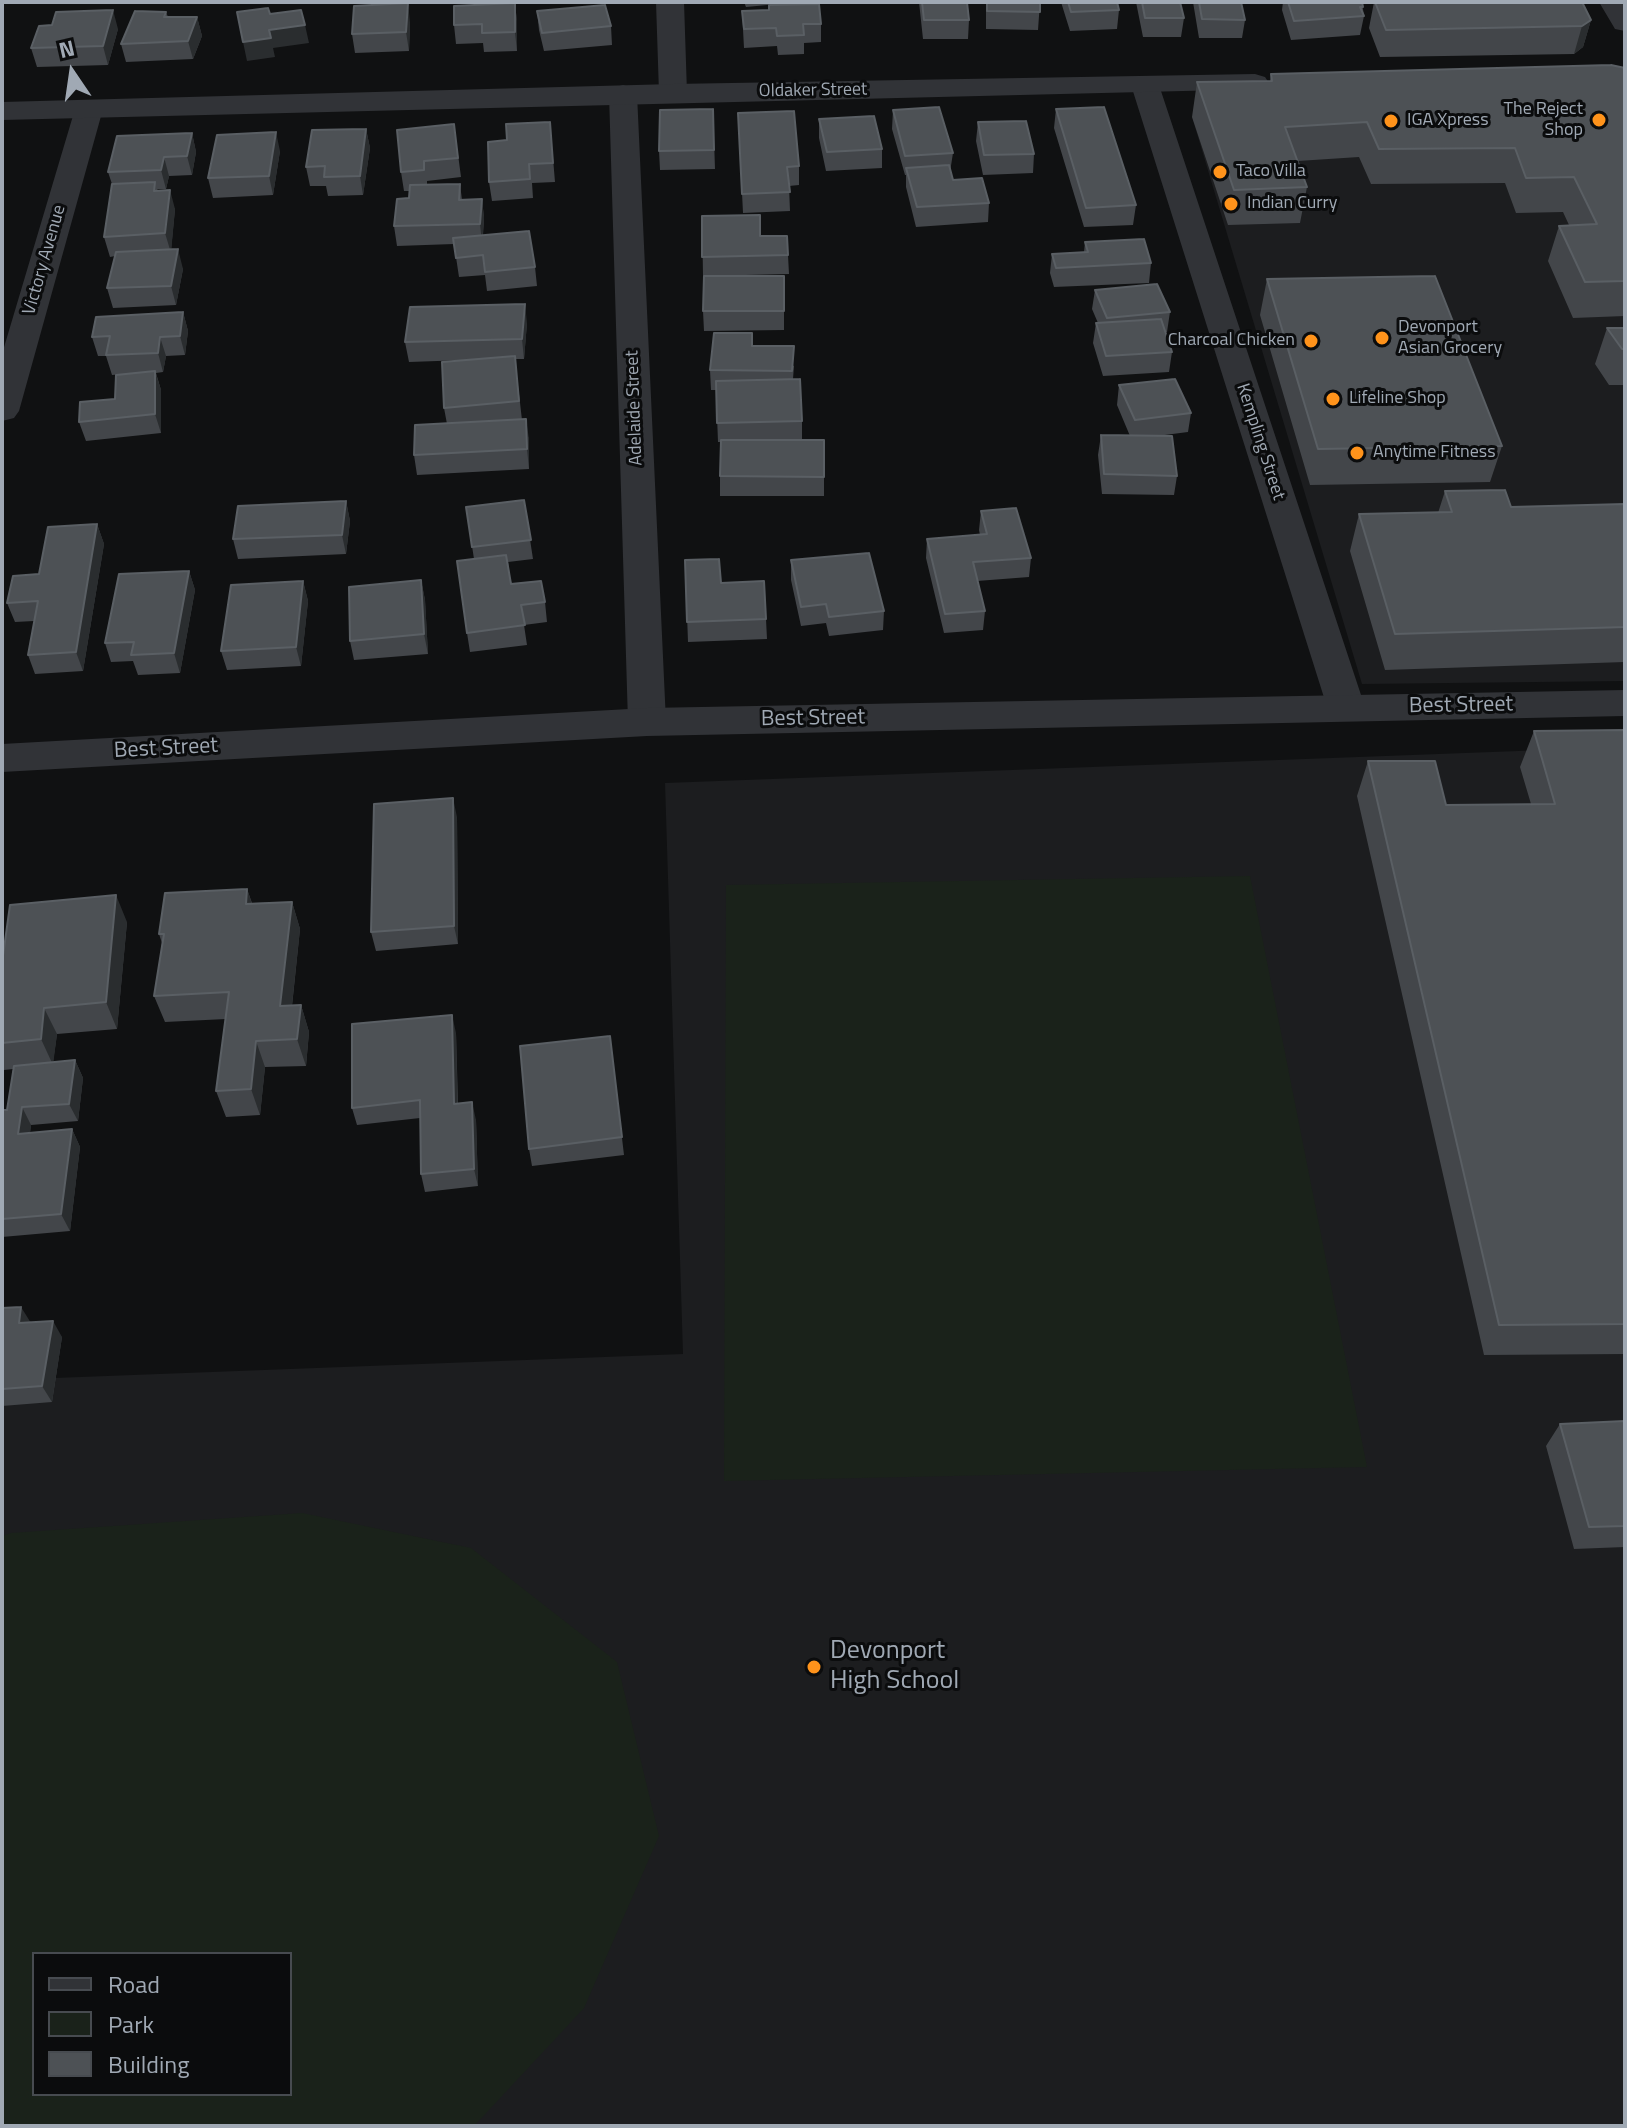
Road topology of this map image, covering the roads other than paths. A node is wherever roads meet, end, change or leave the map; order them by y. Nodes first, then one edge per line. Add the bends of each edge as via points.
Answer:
1 (670, 2) edge
2 (1613, 2) edge
3 (1625, 23) edge
4 (1280, 83) edge
5 (1145, 85) junction
6 (673, 93) junction
7 (623, 94) junction
8 (89, 109) junction
9 (2, 111) edge
10 (2, 411) edge
11 (1625, 703) edge
12 (1346, 707) junction
13 (647, 722) junction
14 (2, 758) edge

1 - 6 street
2 - 3 street
4 - 5 street, Oldaker Street
5 - 6 street, Oldaker Street
5 - 12 street, Kempling Street
6 - 7 street, Oldaker Street
7 - 8 street, Oldaker Street
7 - 13 street, Adelaide Street
8 - 9 street, Oldaker Street
8 - 10 street, Victory Avenue
11 - 12 street, Best Street
12 - 13 street, Best Street
13 - 14 street, Best Street

